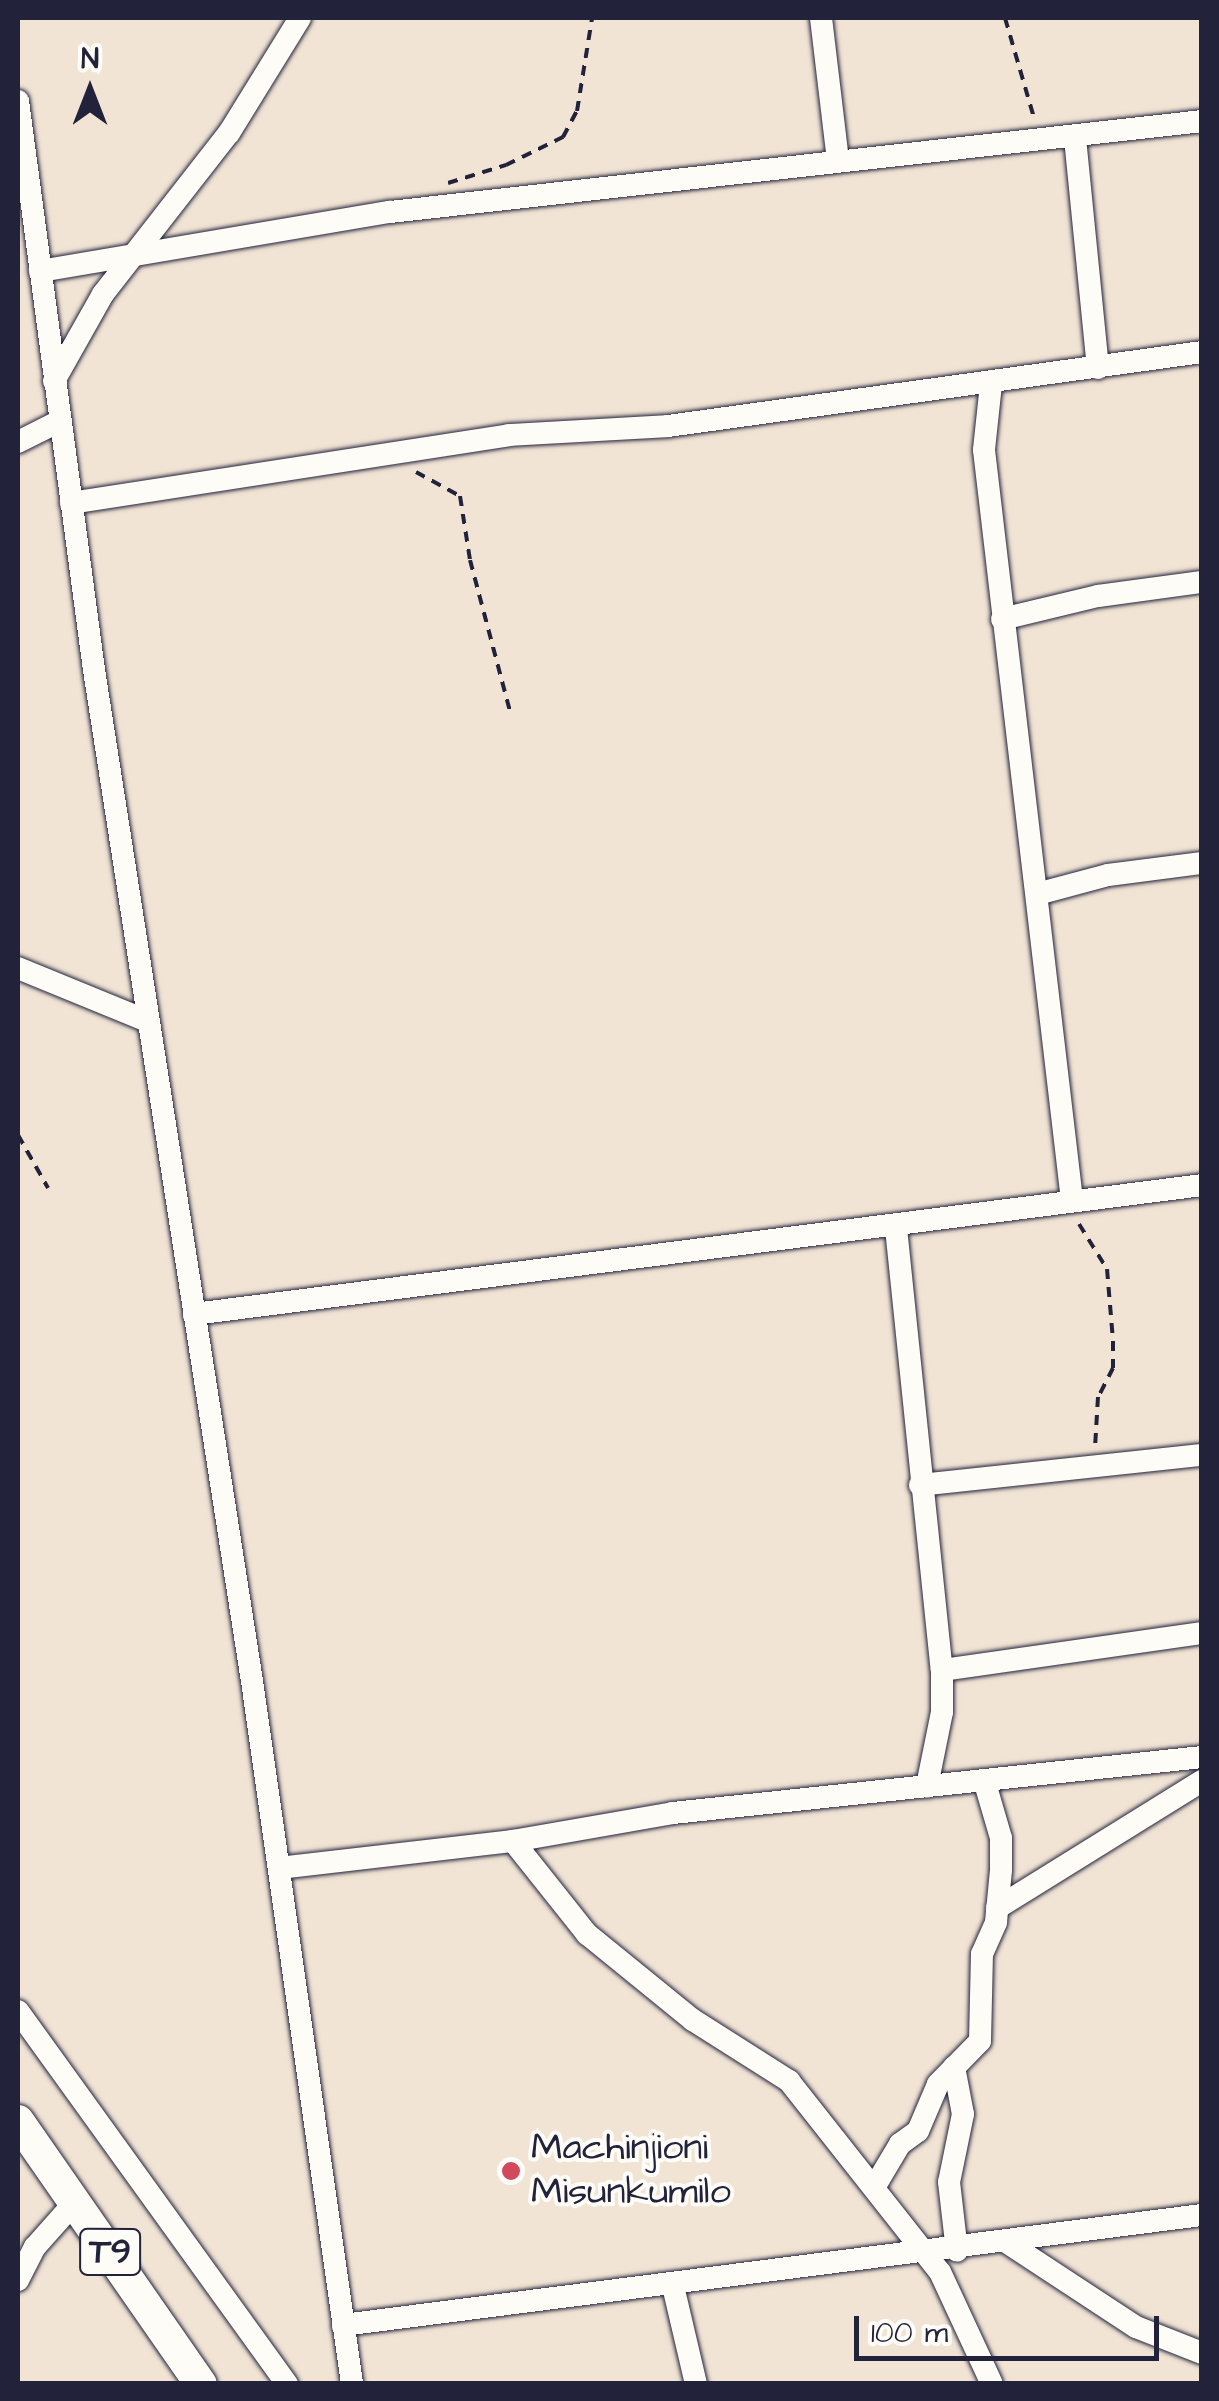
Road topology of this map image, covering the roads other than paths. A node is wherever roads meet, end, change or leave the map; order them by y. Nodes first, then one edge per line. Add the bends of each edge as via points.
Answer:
1 (300, 18) edge
2 (821, 18) edge
3 (18, 101) edge
4 (1202, 122) edge
5 (1075, 138) junction
6 (838, 160) junction
7 (131, 258) junction
8 (40, 271) junction
9 (1202, 352) edge
10 (1098, 368) junction
11 (54, 381) junction
12 (991, 384) junction
13 (943, 390) junction
14 (60, 420) junction
15 (982, 428) junction
16 (18, 442) edge
17 (71, 503) junction
18 (1202, 582) edge
19 (1002, 619) junction
20 (1202, 863) edge
21 (1037, 894) junction
22 (18, 968) edge
23 (146, 1021) junction
24 (1202, 1186) edge
25 (1067, 1201) junction
26 (896, 1228) junction
27 (194, 1314) junction
28 (1202, 1456) edge
29 (920, 1485) junction
30 (1202, 1633) edge
31 (942, 1670) junction
32 (1202, 1756) edge
33 (984, 1780) junction
34 (1202, 1781) edge
35 (927, 1786) junction
36 (512, 1841) junction
37 (279, 1868) junction
38 (998, 1908) junction
39 (18, 2011) edge
40 (954, 2067) junction
41 (18, 2121) edge
42 (875, 2186) junction
43 (74, 2202) junction
44 (1202, 2216) edge
45 (1008, 2244) junction
46 (956, 2250) junction
47 (925, 2254) junction
48 (18, 2280) edge
49 (674, 2286) junction
50 (343, 2325) junction
51 (1202, 2354) edge
52 (202, 2384) edge
53 (288, 2384) edge
54 (352, 2384) edge
55 (696, 2384) edge
56 (992, 2384) edge

1 - 7 street via 229,134
2 - 6 street
3 - 8 street
4 - 5 street
5 - 6 street
5 - 10 street
6 - 7 street via 390,212
7 - 8 street
7 - 11 street via 102,294
8 - 11 street
9 - 10 street
10 - 12 street
11 - 14 street
12 - 13 street
12 - 15 street
13 - 15 street
13 - 17 street via 393,453
14 - 16 street
14 - 17 street
15 - 19 street
17 - 23 street
18 - 19 street via 1098,596
19 - 21 street
20 - 21 street via 1093,878
21 - 25 street
22 - 23 street
23 - 27 street
24 - 25 street
25 - 26 street
26 - 27 street
26 - 29 street
27 - 37 street
28 - 29 street
29 - 31 street
30 - 31 street
31 - 35 street via 942,1712
32 - 33 street
33 - 35 street
33 - 38 street via 1001,1838
34 - 38 street
35 - 36 street via 674,1813
36 - 37 street
36 - 42 street via 586,1934 693,2020 789,2081
37 - 50 street
38 - 40 street via 982,1954 980,2042
39 - 53 street
40 - 42 street via 931,2093 918,2131 900,2144
40 - 46 street via 963,2114 950,2182
41 - 43 highway, T9
42 - 47 street
43 - 48 street via 35,2247
43 - 52 highway, T9
44 - 45 street
45 - 46 street
45 - 51 street via 1136,2326
46 - 47 street
47 - 49 street
47 - 56 street via 948,2285
49 - 50 street
49 - 55 street
50 - 54 street

